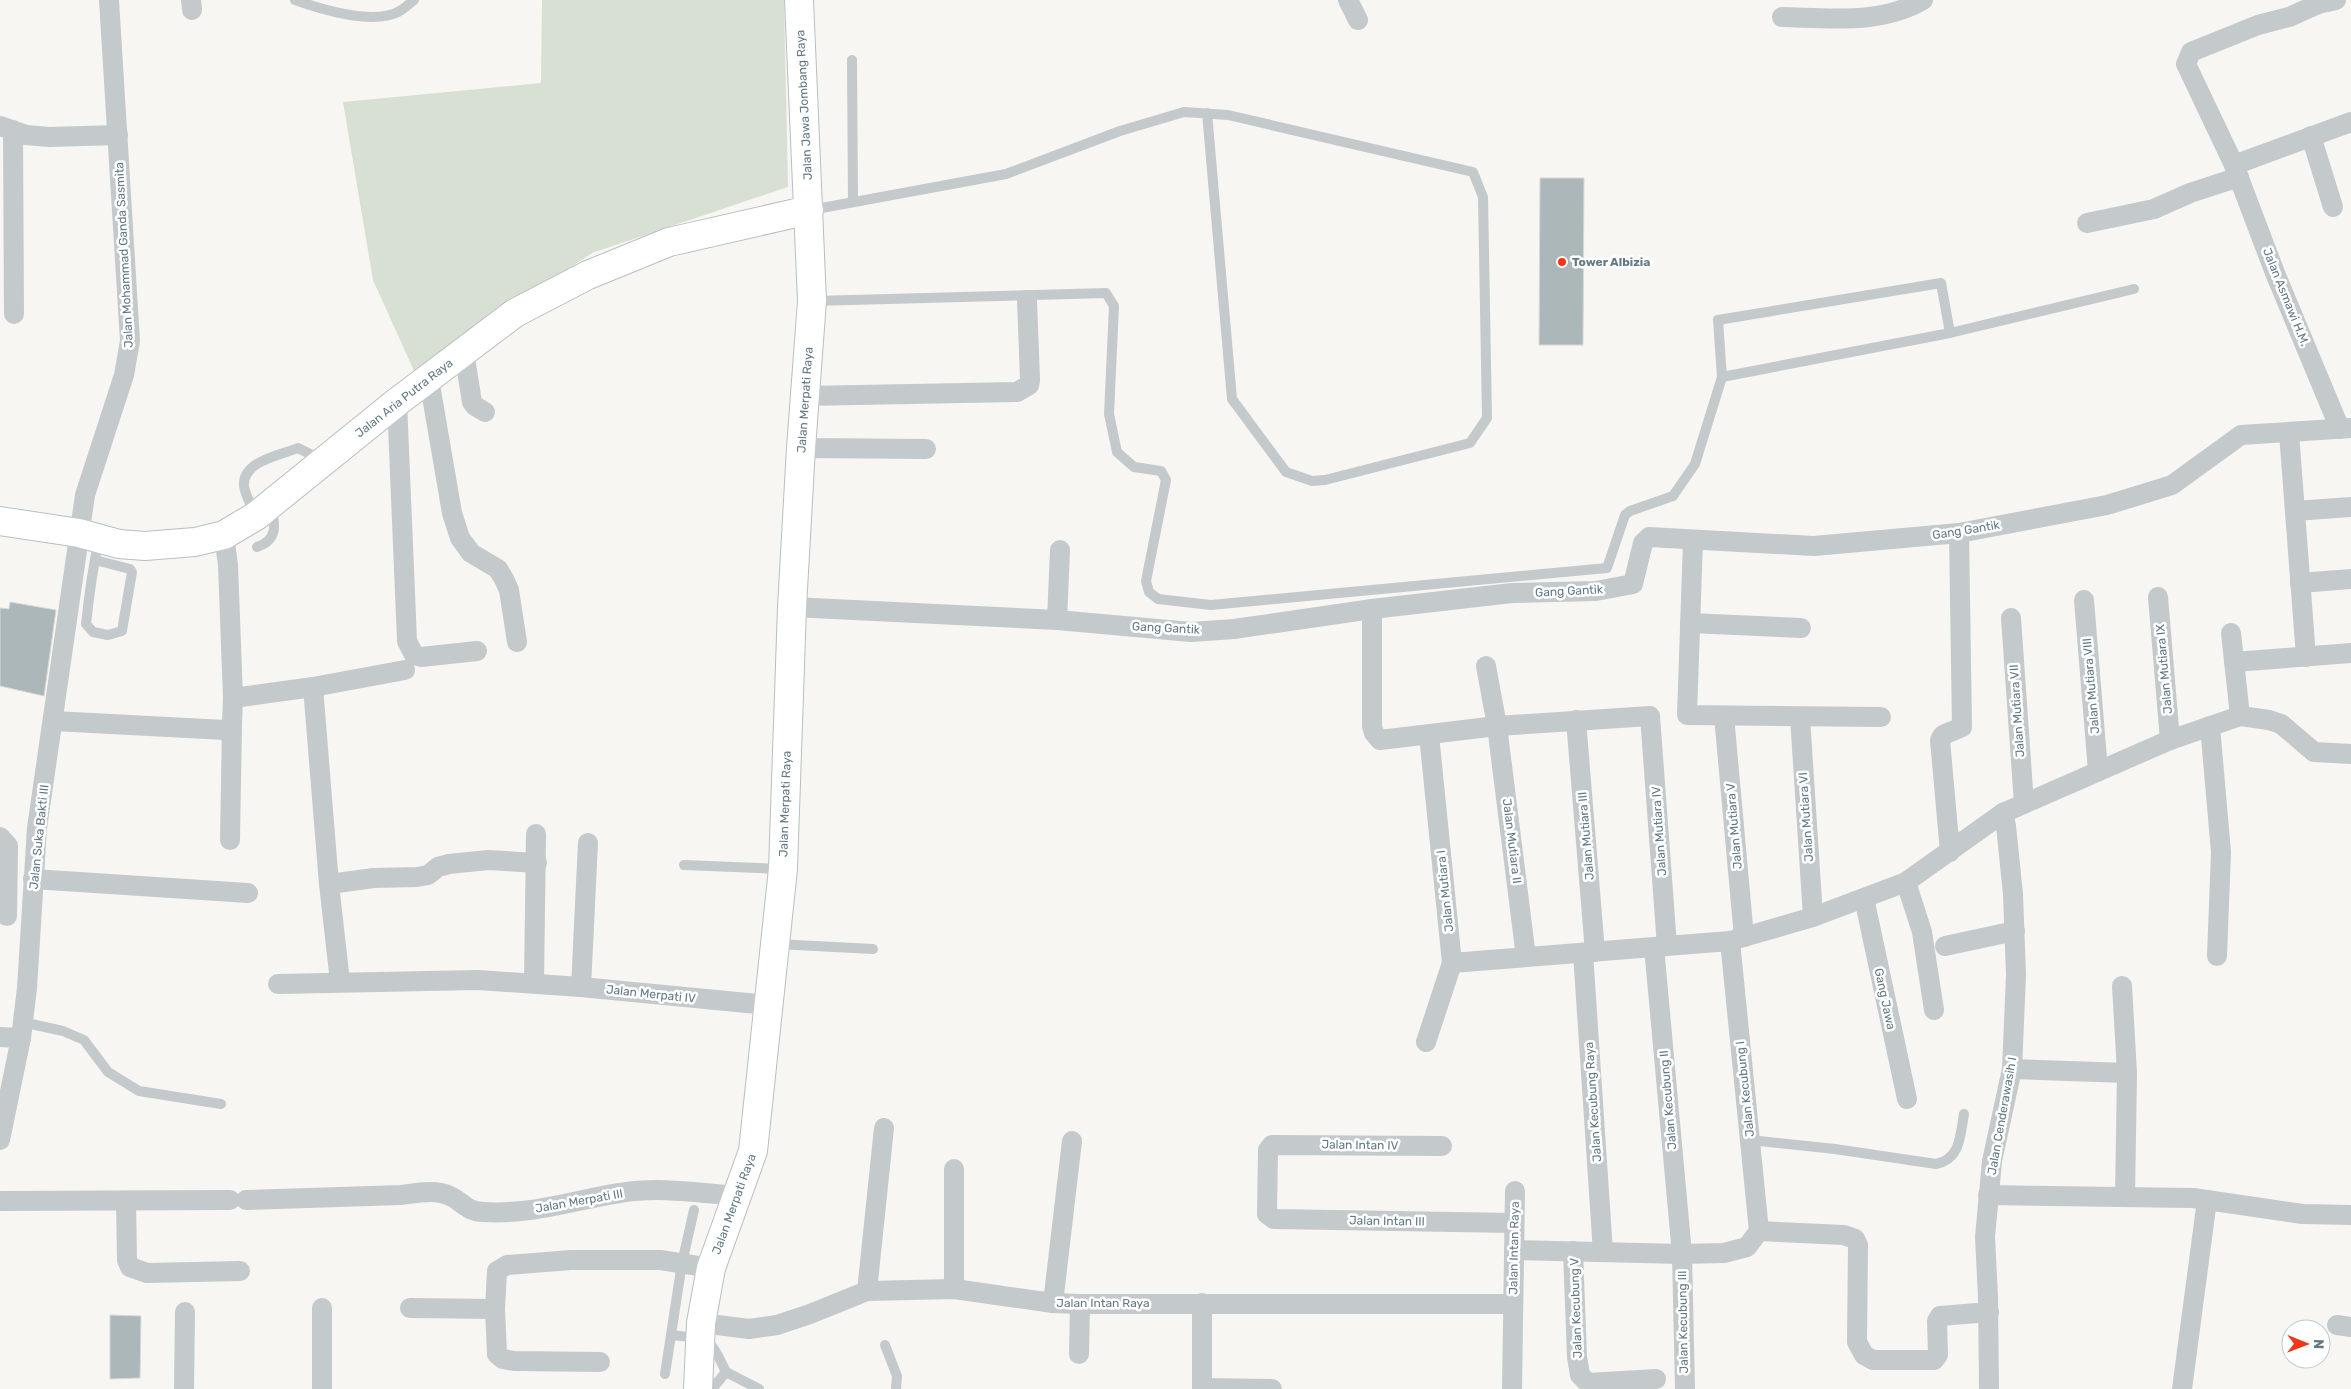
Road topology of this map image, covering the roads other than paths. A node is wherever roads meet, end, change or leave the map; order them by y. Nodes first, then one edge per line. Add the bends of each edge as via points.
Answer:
1 (109, 0) edge
2 (295, 0) edge
3 (414, 0) edge
4 (799, 0) edge
5 (1348, 0) edge
6 (1923, 0) edge
7 (2336, 0) edge
8 (1782, 17) dead end
9 (1358, 20) dead end
10 (852, 60) dead end
11 (1207, 113) junction
12 (2351, 122) edge
13 (7, 128) edge
14 (118, 135) junction
15 (2311, 136) junction
16 (2236, 171) junction
17 (853, 202) junction
18 (2333, 207) dead end
19 (809, 210) junction
20 (2087, 223) dead end
21 (2134, 289) dead end
22 (1027, 300) dead end
23 (812, 301) junction
24 (14, 314) dead end
25 (1950, 333) junction
26 (464, 352) junction
27 (1722, 376) junction
28 (429, 379) junction
29 (805, 396) junction
30 (397, 402) junction
31 (485, 412) dead end
32 (2346, 428) edge
33 (2290, 433) junction
34 (801, 448) junction
35 (926, 448) dead end
36 (318, 467) junction
37 (2351, 507) edge
38 (263, 511) junction
39 (2295, 511) junction
40 (0, 521) edge
41 (1959, 534) junction
42 (224, 535) junction
43 (1693, 541) junction
44 (91, 544) junction
45 (257, 548) dead end
46 (1060, 550) dead end
47 (2351, 578) edge
48 (2300, 584) junction
49 (2158, 597) dead end
50 (2084, 600) dead end
51 (792, 607) junction
52 (1372, 609) junction
53 (2011, 618) dead end
54 (1057, 620) junction
55 (1690, 623) junction
56 (1801, 628) dead end
57 (2231, 632) dead end
58 (517, 642) dead end
59 (477, 651) dead end
60 (2351, 653) edge
61 (2306, 657) junction
62 (2234, 662) junction
63 (1486, 666) dead end
64 (405, 670) dead end
65 (313, 687) junction
66 (232, 698) junction
67 (1724, 716) junction
68 (2240, 716) junction
69 (1800, 717) junction
70 (1881, 717) dead end
71 (1576, 720) junction
72 (54, 721) junction
73 (232, 724) junction
74 (1497, 726) junction
75 (2210, 726) junction
76 (1429, 735) junction
77 (2170, 740) junction
78 (2351, 754) edge
79 (2098, 771) junction
80 (2024, 804) junction
81 (2003, 813) junction
82 (536, 834) dead end
83 (0, 837) edge
84 (230, 840) dead end
85 (588, 843) dead end
86 (1950, 852) junction
87 (537, 863) junction
88 (684, 865) dead end
89 (783, 869) junction
90 (33, 879) junction
91 (1906, 882) junction
92 (329, 884) junction
93 (248, 893) dead end
94 (1864, 898) junction
95 (4, 916) edge
96 (1813, 917) junction
97 (31, 920) junction
98 (2014, 931) junction
99 (1737, 939) junction
100 (775, 944) junction
101 (1661, 946) junction
102 (1945, 946) dead end
103 (873, 949) dead end
104 (1589, 952) junction
105 (2217, 956) dead end
106 (1526, 957) junction
107 (1452, 964) junction
108 (340, 982) junction
109 (534, 983) junction
110 (278, 984) dead end
111 (2122, 986) dead end
112 (581, 987) junction
113 (768, 1005) junction
114 (1934, 1010) dead end
115 (22, 1030) junction
116 (0, 1037) edge
117 (1426, 1042) dead end
118 (2012, 1069) junction
119 (2127, 1073) junction
120 (1907, 1100) dead end
121 (221, 1104) dead end
122 (1964, 1114) dead end
123 (884, 1128) dead end
124 (0, 1140) edge
125 (1072, 1140) dead end
126 (1750, 1140) junction
127 (1442, 1146) dead end
128 (954, 1169) dead end
129 (1514, 1191) dead end
130 (1988, 1195) junction
131 (738, 1196) junction
132 (2125, 1197) junction
133 (126, 1200) junction
134 (2207, 1200) junction
135 (0, 1201) edge
136 (1266, 1208) joint
137 (694, 1210) dead end
138 (2351, 1214) edge
139 (1514, 1223) junction
140 (1758, 1234) junction
141 (1514, 1250) junction
142 (1573, 1251) junction
143 (1603, 1252) junction
144 (1682, 1254) junction
145 (682, 1263) junction
146 (711, 1268) junction
147 (240, 1271) dead end
148 (954, 1289) junction
149 (867, 1291) junction
150 (1053, 1303) junction
151 (1202, 1303) junction
152 (1080, 1304) junction
153 (1513, 1304) junction
154 (322, 1308) dead end
155 (410, 1308) dead end
156 (495, 1309) junction
157 (185, 1312) dead end
158 (1988, 1312) junction
159 (700, 1330) junction
160 (671, 1335) junction
161 (885, 1345) dead end
162 (1079, 1354) dead end
163 (600, 1362) dead end
164 (726, 1372) junction
165 (665, 1374) dead end
166 (1656, 1379) dead end
167 (184, 1389) edge
168 (322, 1389) edge
169 (698, 1389) edge
170 (712, 1389) edge
171 (759, 1389) edge
172 (896, 1389) edge
173 (1202, 1389) edge
174 (1272, 1389) edge
175 (1512, 1389) edge
176 (1685, 1389) edge
177 (1989, 1389) edge
178 (2182, 1389) edge

1 - 14 street, Jalan Mohammad Ganda Sasmita
2 - 3 lane via 343,15 378,16 397,12
4 - 19 main road, Jalan Jawa Jombang Raya
5 - 9 street
6 - 8 street via 1888,14 1851,19
7 - 16 street, Jalan Asmawi H.M. via 2258,25 2191,52 2186,64 2188,71
10 - 17 lane
11 - 11 lane via 1228,115 1473,172 1483,197 1487,418 1470,443 1325,480 1312,481 1286,472 1232,399
11 - 17 lane via 1184,112 1120,130 1006,174
12 - 15 street
13 - 14 street via 49,137
13 - 24 street
14 - 44 street, Jalan Mohammad Ganda Sasmita via 130,341 124,375 85,495
15 - 16 street
15 - 18 street
16 - 20 street via 2154,209
16 - 32 street, Jalan Asmawi H.M. via 2275,272
17 - 19 lane
19 - 23 main road, Jalan Merpati Raya
19 - 26 main road, Jalan Aria Putra Raya via 670,242 588,275 515,313
21 - 25 lane
22 - 29 street via 1030,380 1025,389 1017,392
23 - 27 lane via 1106,293 1114,306 1110,414 1117,452 1134,466 1161,471 1166,480 1146,581 1149,592 1158,599 1211,605 1607,568 1625,515 1673,496 1694,464
23 - 29 main road, Jalan Merpati Raya
25 - 27 lane
25 - 27 lane via 1941,283 1718,320
26 - 28 main road, Jalan Aria Putra Raya
26 - 31 street via 472,402
28 - 30 main road, Jalan Aria Putra Raya
28 - 58 street via 452,513 460,538 471,553 498,569 504,579 510,590
29 - 34 main road, Jalan Merpati Raya
30 - 36 main road, Jalan Aria Putra Raya
30 - 59 street via 406,641 414,654 421,657
32 - 33 street, Gang Gantik
33 - 39 street
33 - 41 street, Gang Gantik via 2241,435 2172,485 2153,491 2106,505
34 - 35 street
34 - 51 main road, Jalan Merpati Raya
36 - 38 main road, Jalan Aria Putra Raya
36 - 38 lane via 310,454 298,448 256,464 247,473 244,486
37 - 39 street
38 - 42 main road, Jalan Aria Putra Raya
38 - 45 lane via 274,519 274,536
39 - 48 street
40 - 44 main road, Jalan Aria Putra Raya
41 - 43 street, Gang Gantik via 1814,546
41 - 86 street via 1962,726 1943,735 1940,740
42 - 44 main road, Jalan Aria Putra Raya via 161,546
42 - 66 street via 228,565
43 - 52 street, Gang Gantik via 1646,538 1631,586 1596,591 1512,593
43 - 55 street
44 - 44 lane via 132,572 125,621 122,631 117,634 93,632 86,624
44 - 72 street, Jalan Suka Bakti III
46 - 54 street
47 - 48 street
48 - 61 street
49 - 77 street, Jalan Mutiara IX
50 - 79 street, Jalan Mutiara VIII
51 - 54 street, Gang Gantik
51 - 89 main road, Jalan Merpati Raya
52 - 54 street, Gang Gantik via 1191,632
52 - 76 street via 1374,732 1380,740
53 - 80 street, Jalan Mutiara VII
55 - 56 street
55 - 67 street via 1687,715
57 - 62 street
60 - 61 street
61 - 62 street
62 - 68 street
63 - 74 street, Jalan Mutiara II
64 - 65 street
65 - 66 street
65 - 92 street
66 - 73 street
67 - 69 street
67 - 99 street, Jalan Mutiara V
68 - 75 street
68 - 78 street via 2281,724 2314,752
69 - 70 street
69 - 96 street, Jalan Mutiara VI
71 - 74 street
71 - 101 street, Jalan Mutiara IV via 1650,716
71 - 104 street, Jalan Mutiara III
72 - 73 street via 225,730
72 - 90 street, Jalan Suka Bakti III via 37,828
73 - 84 street
74 - 76 street
74 - 106 street, Jalan Mutiara II
75 - 77 street
75 - 105 street via 2221,852
76 - 107 street, Jalan Mutiara I
77 - 79 street
79 - 80 street
80 - 81 street
81 - 86 street
81 - 98 street, Jalan Cenderawasih I
82 - 87 street
83 - 95 street via 8,846
85 - 112 street
86 - 91 street
87 - 92 street via 488,860 449,864 428,875
87 - 109 street
88 - 89 lane
89 - 100 main road, Jalan Merpati Raya
90 - 93 street
90 - 97 street, Jalan Suka Bakti III
91 - 94 street
91 - 114 street via 1922,932
92 - 108 street
94 - 96 street
94 - 120 street, Gang Jawa
95 - 97 street
96 - 99 street
97 - 115 street, Jalan Suka Bakti III
98 - 102 street
98 - 118 street, Jalan Cenderawasih I via 2017,954
99 - 101 street
99 - 126 street, Jalan Kecubung I
100 - 103 lane
100 - 113 main road, Jalan Merpati Raya
101 - 104 street
101 - 144 street, Jalan Kecubung II
104 - 106 street
104 - 143 street, Jalan Kecubung Raya
106 - 107 street
107 - 117 street, Jalan Mutiara I
108 - 109 street, Jalan Merpati IV via 478,980
108 - 110 street, Jalan Merpati IV
109 - 112 street, Jalan Merpati IV
111 - 119 street
112 - 113 street, Jalan Merpati IV
113 - 131 main road, Jalan Merpati Raya via 758,1123 753,1151
115 - 116 street
115 - 121 lane via 63,1031 84,1040 108,1072 139,1091
115 - 124 street, Jalan Suka Bakti III
118 - 119 street
118 - 130 street, Jalan Cenderawasih I
119 - 132 street
122 - 126 lane via 1953,1157 1936,1164
123 - 149 street
125 - 150 street
126 - 140 street, Jalan Kecubung I
127 - 136 street, Jalan Intan IV via 1277,1144 1268,1150
128 - 148 street
129 - 139 street, Jalan Intan Raya
130 - 132 street
130 - 158 street, Jalan Cenderawasih I via 1985,1237
131 - 133 street, Jalan Merpati III via 660,1190 621,1193 547,1209 482,1212 466,1208 451,1196 423,1192 238,1200
131 - 146 main road, Jalan Merpati Raya
132 - 134 street
133 - 135 street, Jalan Merpati III
133 - 147 street via 127,1260 130,1267 147,1273
134 - 138 street via 2303,1214
134 - 178 street
136 - 139 street, Jalan Intan III via 1267,1214 1274,1219
137 - 145 lane
139 - 141 street, Jalan Intan Raya
140 - 144 street via 1742,1250
140 - 158 street via 1844,1235 1855,1240 1859,1277 1857,1342 1864,1355 1873,1360 1934,1360 1938,1355 1937,1321 1940,1316
141 - 142 street
141 - 153 street, Jalan Intan Raya
142 - 143 street
142 - 166 street, Jalan Kecubung V via 1580,1375 1588,1382
143 - 144 street
144 - 176 street, Jalan Kecubung III
145 - 146 street
145 - 156 street via 634,1259 507,1265 495,1276
145 - 160 lane
146 - 159 main road, Jalan Merpati Raya
148 - 149 street, Jalan Intan Raya
148 - 150 street, Jalan Intan Raya
149 - 159 street, Jalan Intan Raya via 777,1325
150 - 152 street, Jalan Intan Raya
151 - 152 street, Jalan Intan Raya
151 - 153 street, Jalan Intan Raya
151 - 173 street
152 - 162 street
153 - 175 street, Jalan Intan Raya
154 - 168 street
155 - 156 street
156 - 163 street via 496,1348 503,1359
157 - 167 street
158 - 177 street, Jalan Cenderawasih I
159 - 160 lane
159 - 164 lane via 714,1347
159 - 169 main road, Jalan Merpati Raya
160 - 165 lane
161 - 172 lane via 897,1376
164 - 170 lane
164 - 171 lane
173 - 174 street

